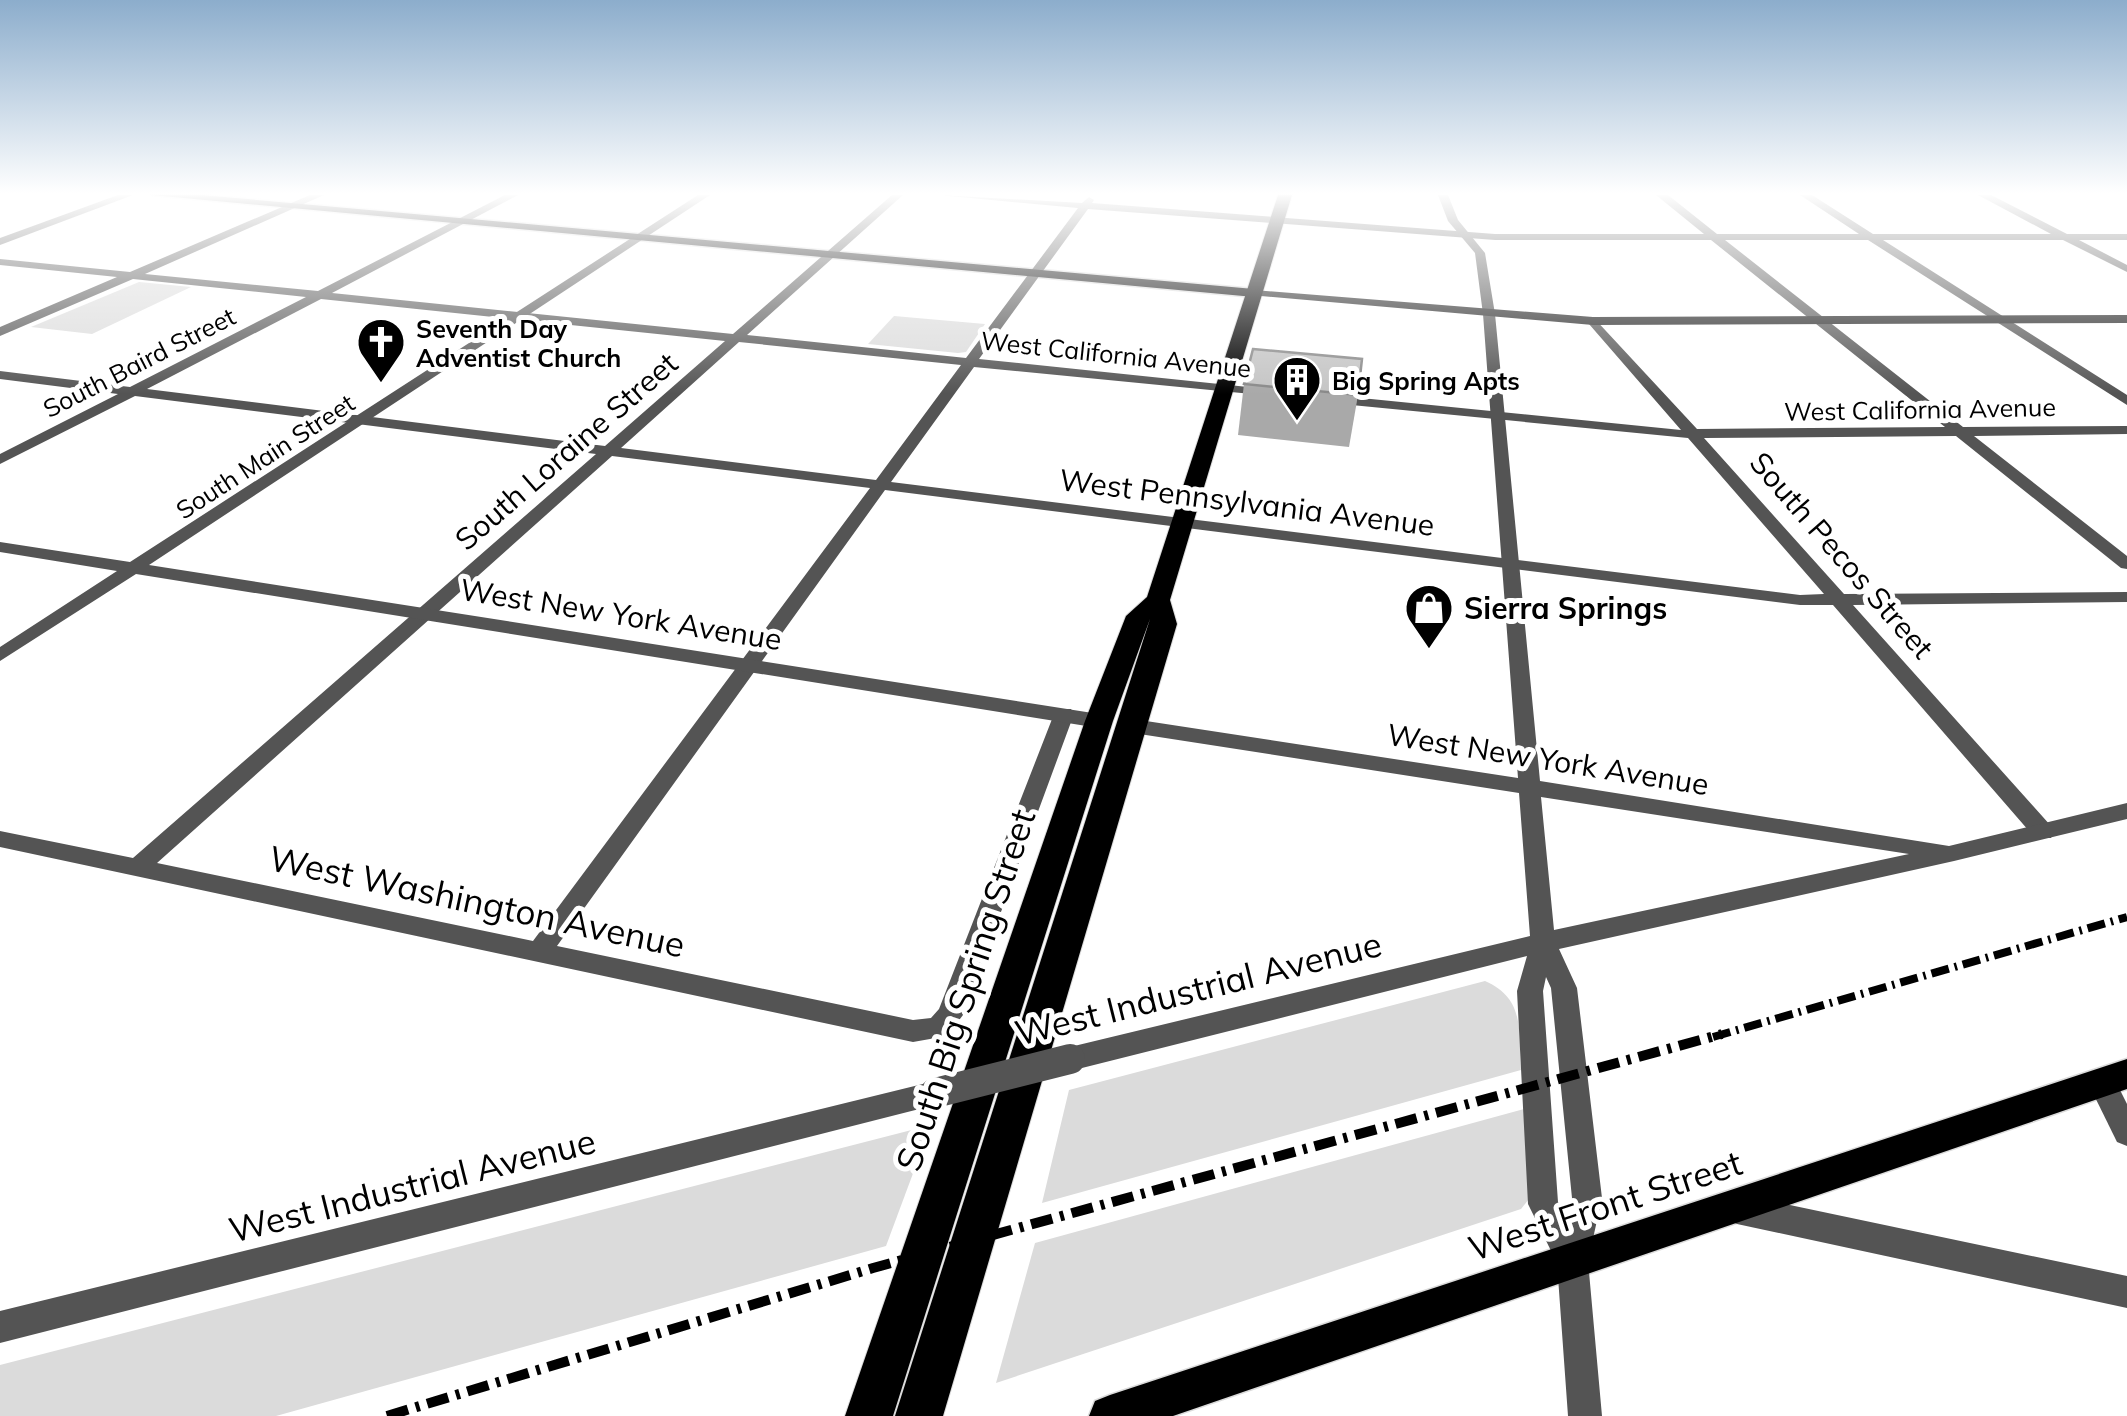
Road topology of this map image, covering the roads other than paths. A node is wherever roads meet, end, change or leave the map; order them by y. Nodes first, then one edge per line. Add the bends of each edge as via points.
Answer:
1 (166, 261) edge
2 (385, 261) edge
3 (604, 261) edge
4 (823, 261) edge
5 (899, 261) edge
6 (1043, 261) edge
7 (1264, 261) edge
8 (1481, 261) edge
9 (1745, 261) edge
10 (1908, 261) edge
11 (0, 262) edge
12 (1034, 273) junction
13 (131, 276) junction
14 (1254, 293) junction
15 (320, 295) junction
16 (1489, 314) junction
17 (520, 316) junction
18 (2127, 319) edge
19 (1819, 320) junction
20 (2000, 320) junction
21 (1592, 321) junction
22 (0, 332) edge
23 (737, 338) junction
24 (970, 362) junction
25 (0, 374) edge
26 (1224, 388) junction
27 (133, 391) junction
28 (1282, 394) edge
29 (1320, 398) edge
30 (2127, 401) edge
31 (1498, 416) junction
32 (362, 419) junction
33 (2127, 430) edge
34 (1959, 431) junction
35 (1692, 434) junction
36 (608, 450) junction
37 (0, 460) edge
38 (881, 484) junction
39 (1182, 522) junction
40 (0, 547) edge
41 (1509, 562) junction
42 (2127, 564) edge
43 (134, 568) junction
44 (2127, 597) edge
45 (1158, 600) junction
46 (1839, 600) junction
47 (424, 614) junction
48 (0, 656) edge
49 (750, 664) junction
50 (1064, 714) junction
51 (1099, 721) junction
52 (1133, 726) junction
53 (1528, 786) junction
54 (2127, 811) edge
55 (2043, 832) junction
56 (0, 839) edge
57 (1954, 853) junction
58 (137, 868) junction
59 (1542, 942) junction
60 (538, 953) junction
61 (938, 1028) joint
62 (2114, 1078) edge
63 (2127, 1133) edge
64 (1730, 1208) junction
65 (1572, 1260) junction
66 (2127, 1292) edge
67 (0, 1327) edge
68 (870, 1416) edge
69 (918, 1416) edge
70 (1110, 1416) edge
71 (1585, 1416) edge

1 - 13 street
2 - 15 street, South Baird Street
3 - 17 street, South Main Street
4 - 23 street, South Loraine Street
5 - 12 main road
6 - 12 street
7 - 14 highway, South Big Spring Street
8 - 16 street
9 - 19 street
10 - 20 street
11 - 13 street, West California Avenue
12 - 14 main road
12 - 24 street
13 - 15 street, West California Avenue
13 - 22 street
14 - 16 main road
14 - 26 highway, South Big Spring Street
15 - 17 street, West California Avenue
15 - 27 street, South Baird Street
16 - 21 main road
16 - 31 street
17 - 23 street, West California Avenue
17 - 32 street, South Main Street
18 - 20 main road
19 - 20 main road
19 - 21 main road
19 - 34 street
20 - 30 street
21 - 35 street, South Pecos Street
23 - 24 street, West California Avenue
23 - 36 street, South Loraine Street
24 - 26 street, West California Avenue
24 - 38 street
25 - 27 street, West Pennsylvania Avenue
26 - 28 street, West California Avenue
26 - 39 highway, South Big Spring Street
27 - 32 street, West Pennsylvania Avenue
27 - 37 street, South Baird Street
29 - 31 street, West California Avenue
31 - 35 street, West California Avenue
31 - 41 street
32 - 36 street, West Pennsylvania Avenue
32 - 43 street, South Main Street
33 - 34 street, West California Avenue
34 - 35 street, West California Avenue
34 - 42 street
35 - 46 street, South Pecos Street
36 - 38 street, West Pennsylvania Avenue
36 - 47 street, South Loraine Street
38 - 39 street, West Pennsylvania Avenue
38 - 49 street
39 - 41 street, West Pennsylvania Avenue
39 - 45 highway, South Big Spring Street
40 - 43 street, West New York Avenue
41 - 46 street, West Pennsylvania Avenue
41 - 53 street
43 - 47 street, West New York Avenue
43 - 48 street, South Main Street
44 - 46 street, West Pennsylvania Avenue
45 - 51 highway, South Big Spring Street via 1138,616
45 - 52 highway, South Big Spring Street via 1164,624
46 - 55 street, South Pecos Street
47 - 49 street, West New York Avenue
47 - 58 street, South Loraine Street
49 - 50 street, West New York Avenue
49 - 60 street
50 - 51 street, West New York Avenue
50 - 61 street, South Big Spring Street via 950,1014
51 - 68 highway, South Big Spring Street
52 - 53 street, West New York Avenue
52 - 69 highway, South Big Spring Street
53 - 57 street, West New York Avenue
53 - 59 street
54 - 55 street, West Industrial Avenue
55 - 57 street, West Industrial Avenue
56 - 58 street, West Washington Avenue
57 - 59 street, West Industrial Avenue
58 - 60 street, West Washington Avenue
59 - 65 street via 1564,988 1587,1198
59 - 65 street via 1530,991 1543,1204
59 - 67 street, West Industrial Avenue, bridge
60 - 61 street, West Washington Avenue via 913,1032
62 - 63 street
62 - 64 main road, West Front Street
64 - 65 main road, West Front Street
64 - 66 street
65 - 70 main road, West Front Street
65 - 71 street

